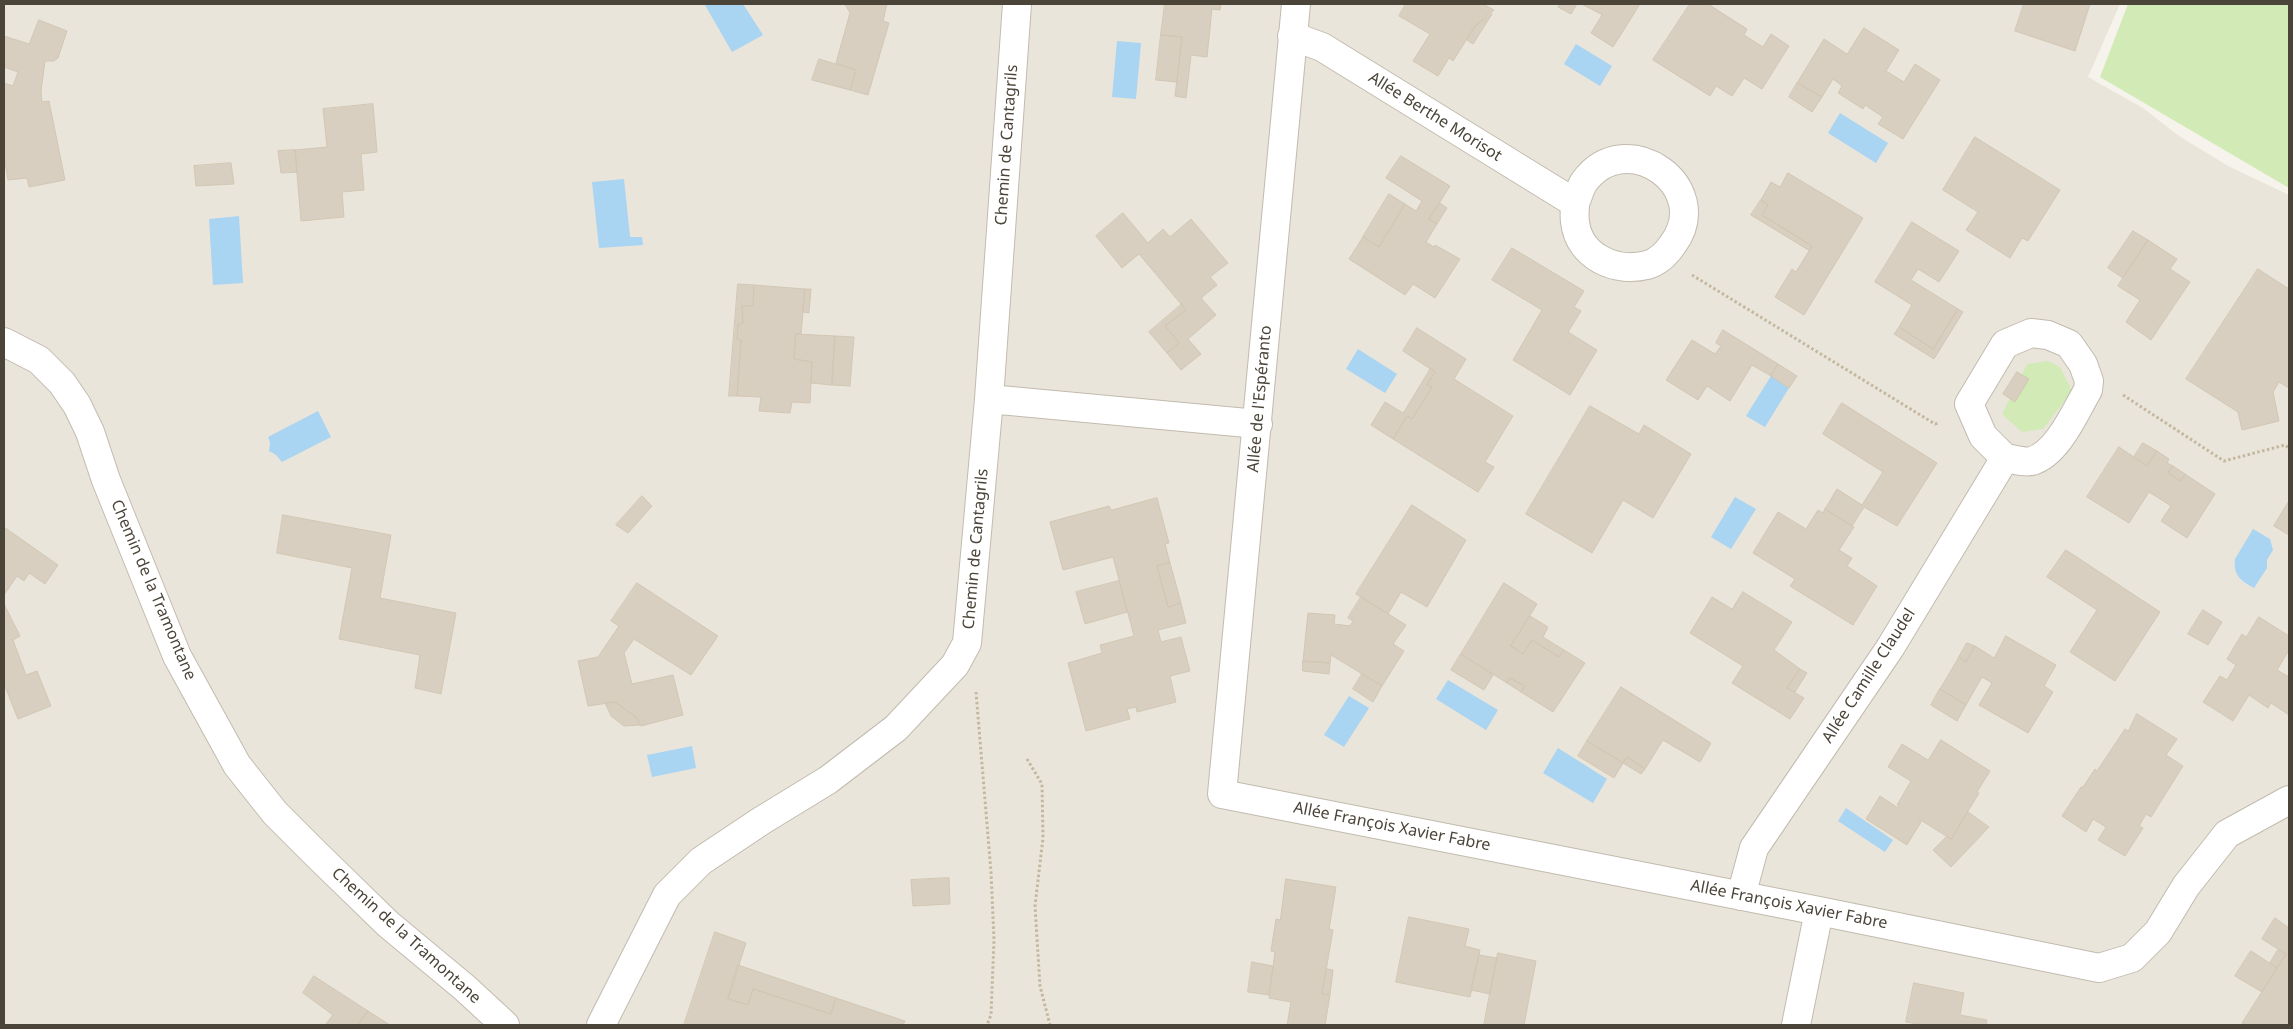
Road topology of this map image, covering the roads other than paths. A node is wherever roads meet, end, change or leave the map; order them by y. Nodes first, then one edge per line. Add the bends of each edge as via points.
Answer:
1 (1018, 4) edge
2 (1296, 4) edge
3 (1292, 36) junction
4 (1575, 203) junction
5 (4, 342) edge
6 (989, 399) junction
7 (1258, 424) junction
8 (2005, 458) junction
9 (1222, 794) joint
10 (2289, 800) edge
11 (1741, 896) junction
12 (1819, 910) junction
13 (505, 1025) edge
14 (601, 1025) edge
15 (1796, 1025) edge

1 - 6 street, Chemin de Cantagrils
2 - 3 street, Allée de l'Espéranto
3 - 4 street, Allée Berthe Morisot via 1322,47
3 - 7 street, Allée de l'Espéranto
4 - 4 street via 1575,223 1582,241 1594,256 1611,265 1630,268 1650,265 1666,255 1680,236 1684,213 1679,191 1665,172 1645,161 1622,158 1600,166 1584,182
5 - 13 street, Chemin de la Tramontane via 39,360 62,383 77,405 178,656 238,765 275,812 316,854 388,924
6 - 7 street
6 - 14 street, Chemin de Cantagrils via 967,644 955,664 896,728 828,780 701,861 667,895
7 - 9 street, Allée de l'Espéranto
8 - 8 street via 2030,461 2045,455 2056,444 2088,390 2089,381 2083,364 2070,344 2031,332 2005,344 1969,404 1983,436
8 - 11 street, Allée Camille Claudel via 1890,648 1754,848
9 - 11 street, Allée François Xavier Fabre
10 - 12 street, Allée François Xavier Fabre via 2228,834 2186,886 2158,932 2132,958 2099,968
11 - 12 street, Allée François Xavier Fabre
12 - 15 street

